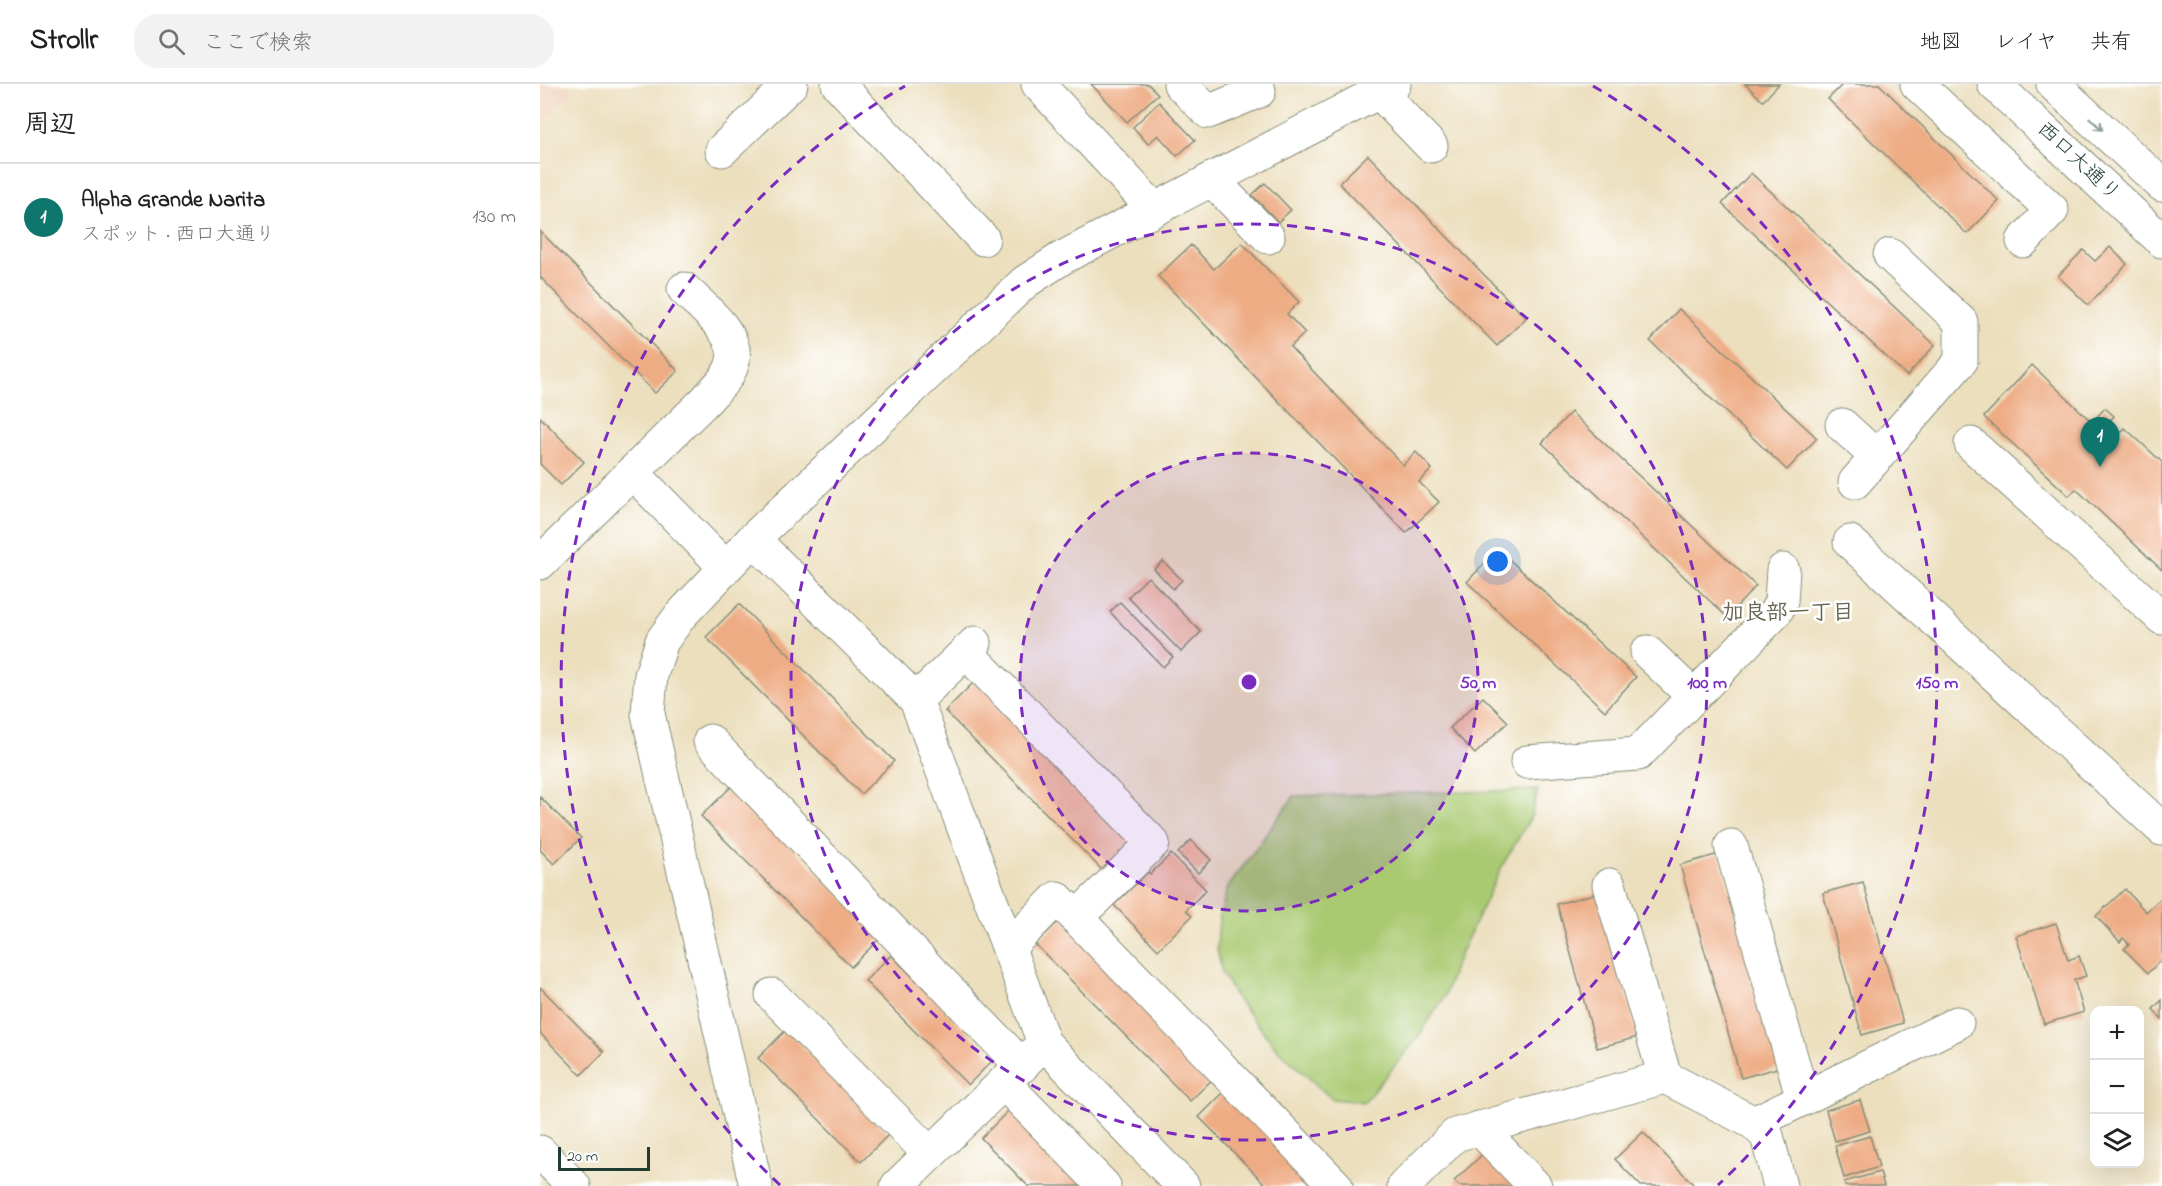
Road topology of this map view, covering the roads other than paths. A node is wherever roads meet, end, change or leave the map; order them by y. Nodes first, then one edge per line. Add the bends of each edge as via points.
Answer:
1 (791, 84) edge
2 (838, 84) edge
3 (1038, 84) edge
4 (1180, 84) edge
5 (1917, 84) edge
6 (1994, 84) edge
7 (2053, 84) edge
8 (1383, 87) edge
9 (1259, 91) dead end
10 (1431, 146) dead end
11 (722, 150) dead end
12 (1211, 179) junction
13 (2162, 185) edge
14 (1154, 209) junction
15 (1268, 237) dead end
16 (983, 239) dead end
17 (2024, 241) dead end
18 (2162, 241) edge
19 (1890, 255) dead end
20 (684, 289) dead end
21 (1842, 425) dead end
22 (1971, 444) dead end
23 (1877, 457) junction
24 (632, 472) junction
25 (1854, 482) dead end
26 (753, 539) junction
27 (1850, 542) dead end
28 (540, 563) edge
29 (725, 567) junction
30 (1783, 570) dead end
31 (2162, 618) edge
32 (1647, 652) dead end
33 (1686, 689) dead end
34 (915, 700) junction
35 (710, 741) dead end
36 (1527, 762) dead end
37 (2162, 829) edge
38 (1731, 846) dead end
39 (1609, 885) dead end
40 (1077, 918) junction
41 (1009, 947) junction
42 (772, 995) dead end
43 (1957, 1023) dead end
44 (1023, 1064) junction
45 (1665, 1077) junction
46 (1803, 1099) junction
47 (1755, 1123) junction
48 (1479, 1128) junction
49 (540, 1152) edge
50 (930, 1154) junction
51 (571, 1185) edge
52 (901, 1185) edge
53 (756, 1186) edge
54 (1104, 1186) edge
55 (1182, 1186) edge
56 (1336, 1186) edge
57 (1404, 1186) edge
58 (1535, 1186) edge
59 (1780, 1186) edge

1 - 11 street
2 - 16 street
3 - 14 street
4 - 9 street via 1208,111
5 - 17 street via 2052,210
6 - 18 street, 西口大通り
7 -> 13 street, 西口大通り
8 - 10 street
8 - 12 street
12 - 14 street
12 - 15 street
14 - 26 street via 1025,282
19 - 23 street via 1960,308 1962,361
20 - 24 street via 725,330 734,360 726,378 706,400
21 - 23 street
22 - 31 street
23 - 25 street
24 - 28 street
24 - 29 street
26 - 29 street
26 - 34 street
27 - 37 street
29 - 53 street via 662,641 651,675 648,714
30 - 36 street via 1781,602 1775,613 1638,754
32 - 33 street
34 - 40 street via 970,648 1153,843
34 - 41 street
35 - 44 street
38 - 46 street
39 - 45 street
40 - 41 street via 1057,898
40 - 56 street
41 - 44 street
42 - 50 street
43 - 46 street
44 - 50 street
44 - 54 street
44 - 55 street
45 - 47 street
45 - 48 street
46 - 47 street
47 - 59 street via 1767,1136
48 - 57 street via 1455,1135
48 - 58 street
49 - 51 street
50 - 52 street

